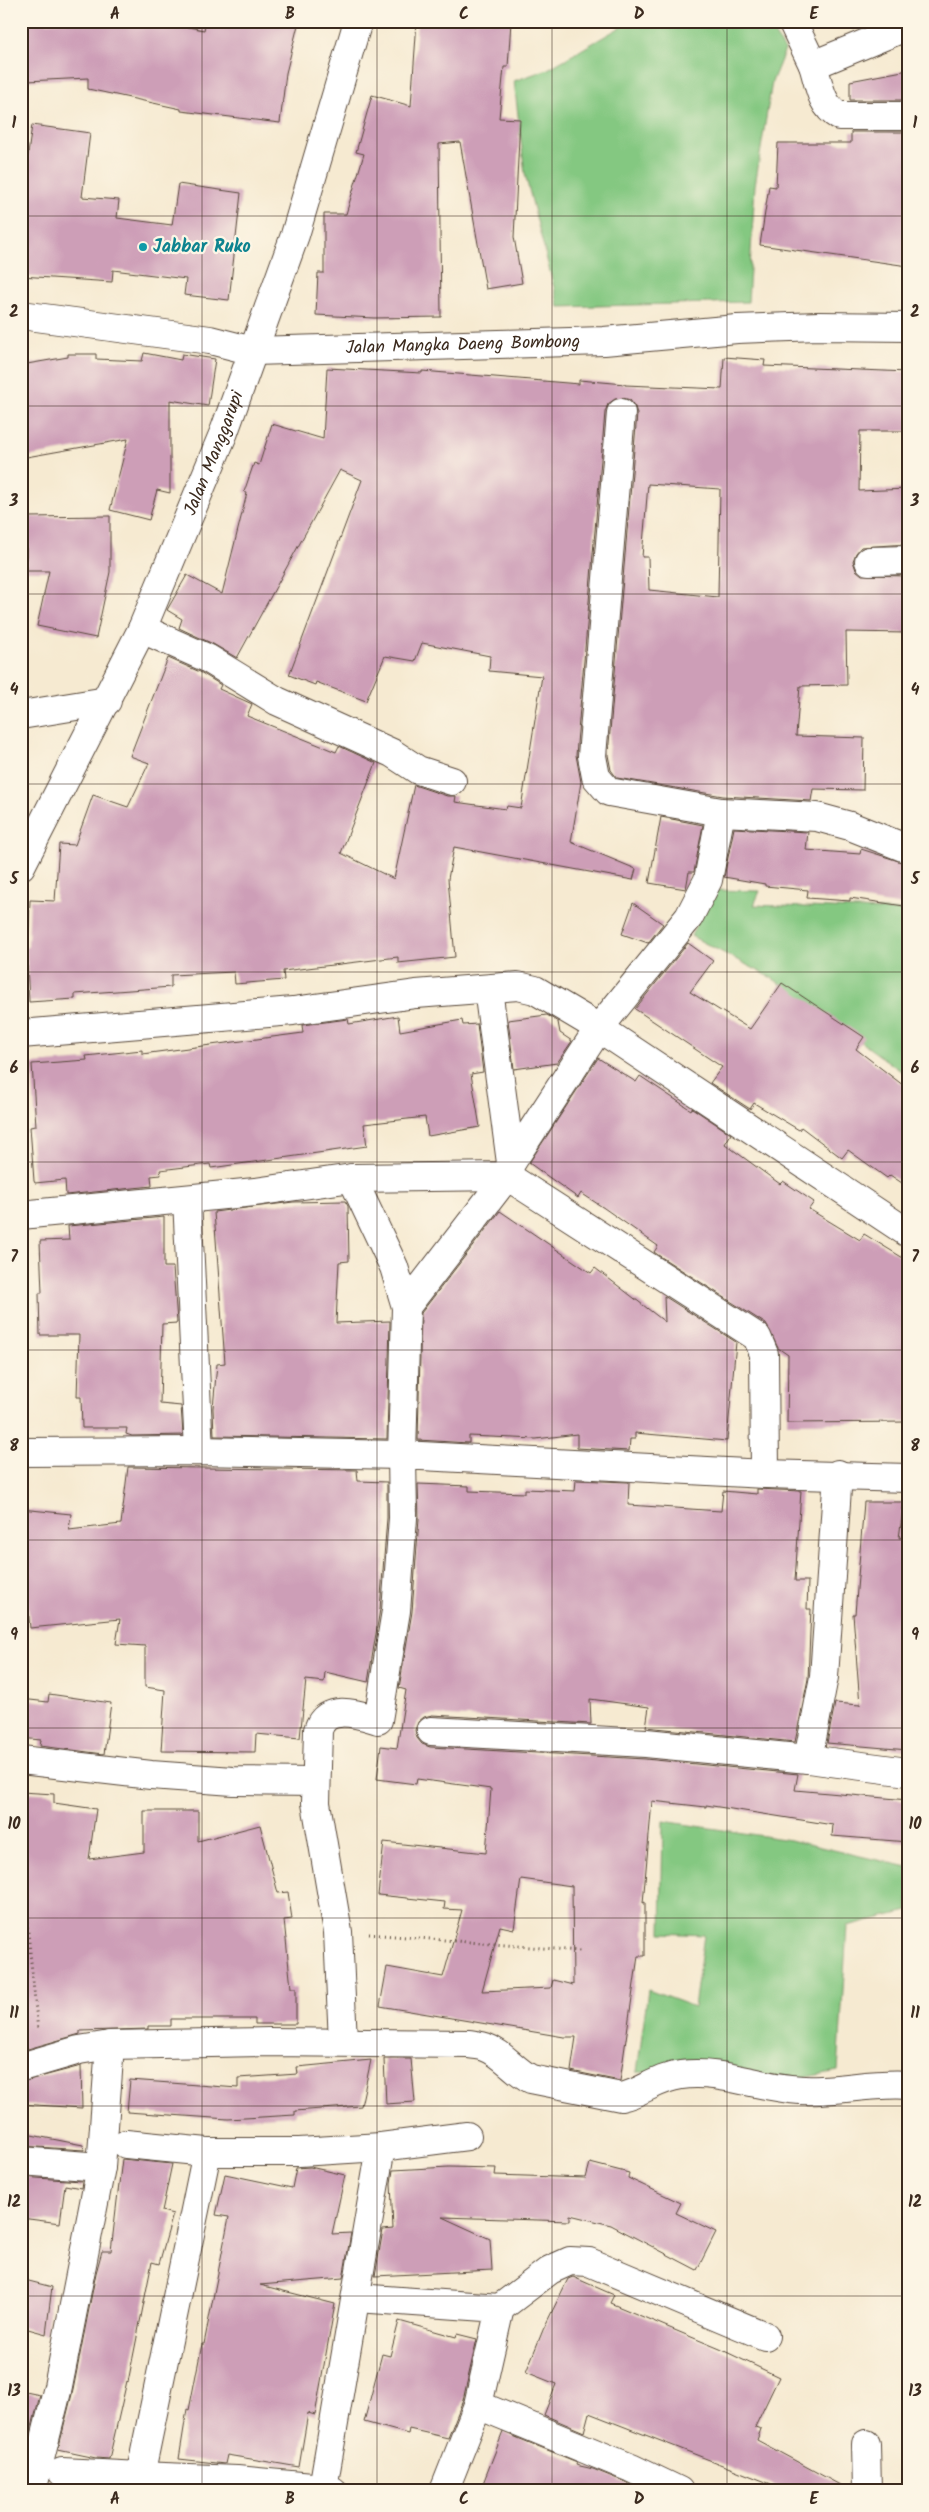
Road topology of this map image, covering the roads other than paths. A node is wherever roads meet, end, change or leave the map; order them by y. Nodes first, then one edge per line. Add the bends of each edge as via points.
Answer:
1 (358, 21) edge
2 (792, 21) edge
3 (908, 26) edge
4 (813, 65) junction
5 (908, 116) edge
6 (21, 315) edge
7 (908, 327) edge
8 (253, 351) junction
9 (621, 414) dead end
10 (908, 560) edge
11 (869, 561) dead end
12 (142, 629) junction
13 (107, 700) junction
14 (21, 715) edge
15 (452, 781) dead end
16 (721, 812) junction
17 (908, 849) edge
18 (21, 866) edge
19 (488, 989) junction
20 (598, 1028) junction
21 (21, 1034) edge
22 (509, 1169) junction
23 (352, 1178) junction
24 (187, 1199) junction
25 (21, 1215) edge
26 (908, 1233) edge
27 (406, 1307) junction
28 (199, 1451) junction
29 (21, 1452) edge
30 (402, 1455) junction
31 (765, 1474) junction
32 (838, 1474) junction
33 (908, 1478) edge
34 (431, 1731) dead end
35 (808, 1759) junction
36 (21, 1760) edge
37 (908, 1772) edge
38 (316, 1791) junction
39 (343, 2042) junction
40 (110, 2045) junction
41 (32, 2064) edge
42 (908, 2085) edge
43 (467, 2136) dead end
44 (126, 2144) dead end
45 (381, 2148) junction
46 (207, 2152) junction
47 (21, 2161) edge
48 (101, 2167) junction
49 (357, 2298) junction
50 (500, 2308) junction
51 (765, 2336) dead end
52 (478, 2405) junction
53 (866, 2444) dead end
54 (62, 2472) dead end
55 (140, 2476) junction
56 (328, 2489) edge
57 (32, 2491) edge
58 (444, 2491) edge
59 (679, 2491) edge
60 (867, 2491) edge

1 - 8 street, Jalan Manggarupi via 294,235
2 - 4 street
3 - 4 street
4 - 5 street via 825,104 831,112 839,116
6 - 8 street, Jalan Mangka Daeng Bombong via 210,340
7 - 8 street, Jalan Mangka Daeng Bombong via 737,329 604,341
8 - 12 street, Jalan Manggarupi via 224,432
9 - 16 street via 592,756 596,777 609,792
10 - 11 street
12 - 13 street, Jalan Manggarupi
12 - 15 street via 207,658 277,701 392,753 418,770
13 - 14 street
13 - 18 street, Jalan Manggarupi
16 - 17 street via 817,817
16 - 20 street via 708,880 689,917
19 - 20 street via 518,986 535,990
19 - 21 street via 416,994 293,1011
19 - 22 street
20 - 22 street
20 - 26 street
22 - 23 street
22 - 27 street
22 - 31 street via 756,1336 764,1354
23 - 24 street
23 - 27 street via 394,1267
24 - 25 street
24 - 28 street
27 - 30 street
28 - 29 street
28 - 30 street
30 - 31 street
30 - 38 street via 403,1518 396,1611 378,1720 354,1713 326,1715 320,1721
31 - 32 street
32 - 33 street
32 - 35 street via 824,1677
34 - 35 street via 646,1743
35 - 37 street
36 - 38 street
38 - 39 street via 338,1932
39 - 40 street
39 - 42 street via 485,2047 519,2074 531,2079 621,2097 658,2079 682,2074 703,2074 792,2090
40 - 41 street
40 - 48 street
43 - 45 street
44 - 46 street
45 - 46 street
45 - 49 street
46 - 55 street
47 - 48 street
48 - 57 street via 66,2352
49 - 50 street
49 - 56 street
50 - 51 street via 550,2270 570,2261 588,2262
50 - 52 street
52 - 58 street
52 - 59 street
53 - 60 street
54 - 55 street
55 - 56 street via 237,2480

